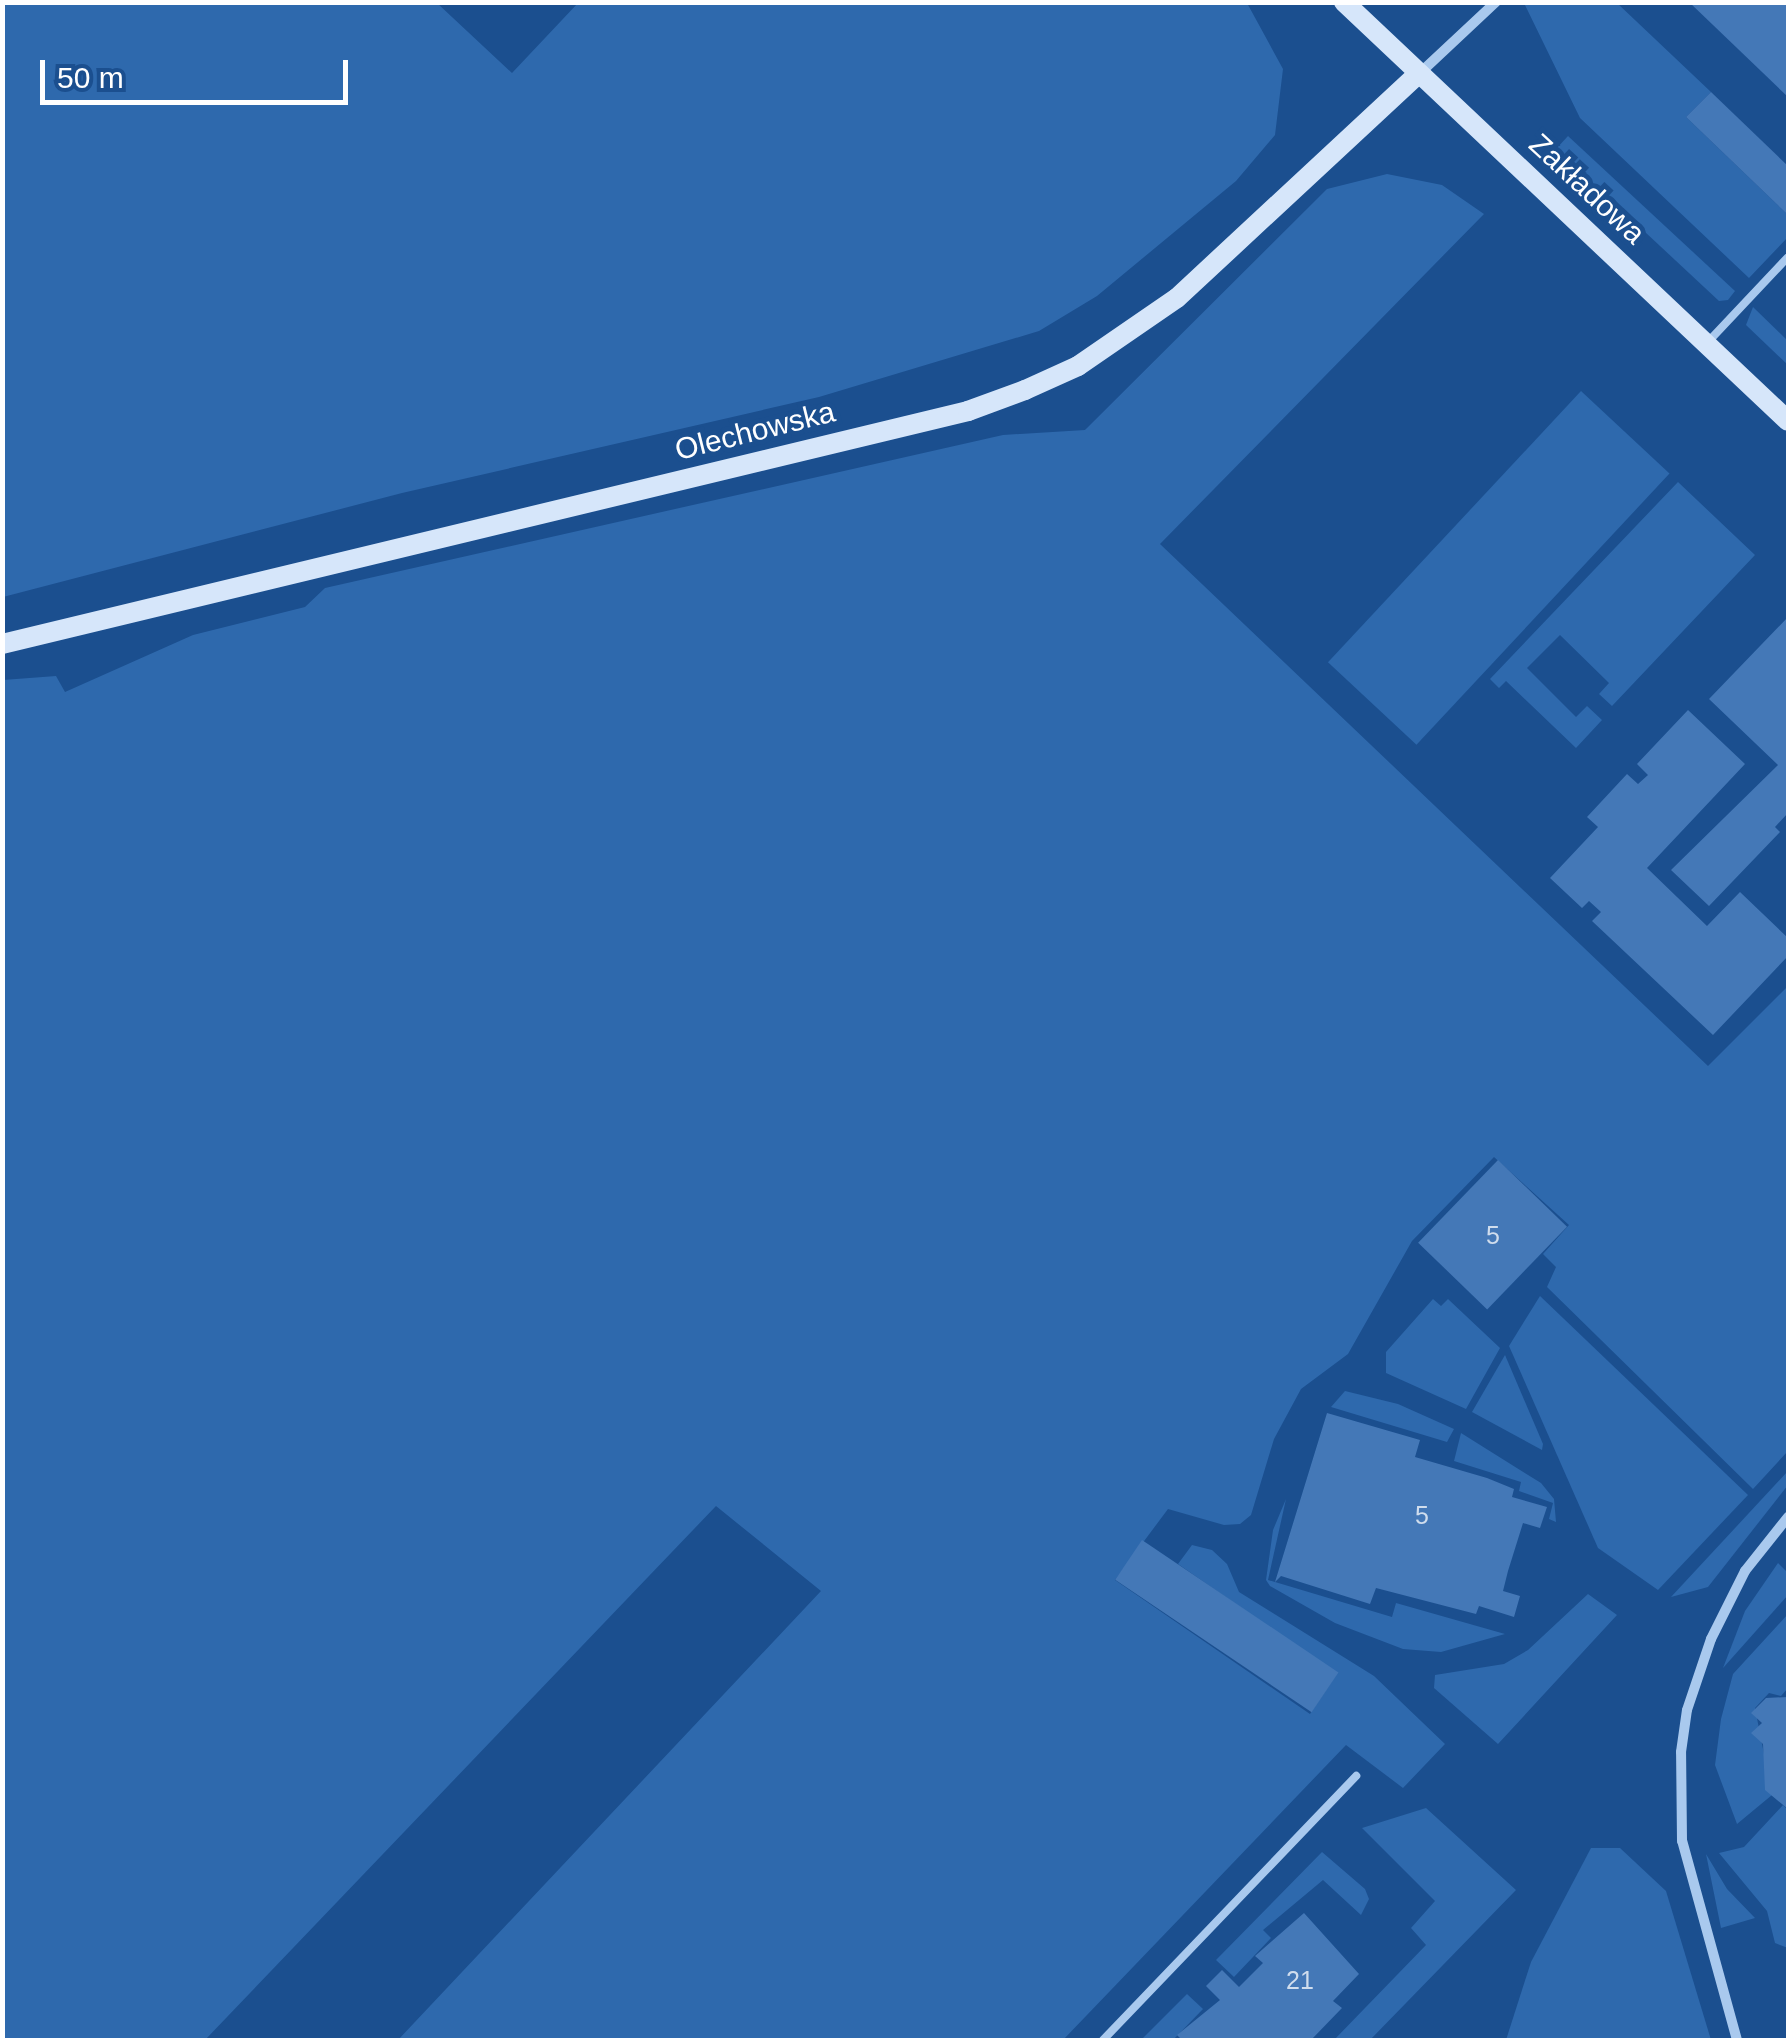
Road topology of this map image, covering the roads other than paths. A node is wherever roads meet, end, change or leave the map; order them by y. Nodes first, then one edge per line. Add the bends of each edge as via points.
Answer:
1 (1344, 2) edge
2 (1496, 2) edge
3 (1419, 74) junction
4 (1788, 257) edge
5 (1707, 343) junction
6 (1788, 420) edge
7 (2, 644) edge
8 (1788, 1518) edge
9 (1356, 1776) dead end
10 (1103, 2040) edge
11 (1736, 2040) edge

1 - 3 street, Zakładowa
2 - 3 street
3 - 5 street, Zakładowa
3 - 7 street, Olechowska via 1176,298 1078,366 1025,390 968,410
4 - 5 lane
5 - 6 street, Zakładowa
8 - 11 street via 1745,1571 1710,1639 1681,1752 1682,1841
9 - 10 lane

